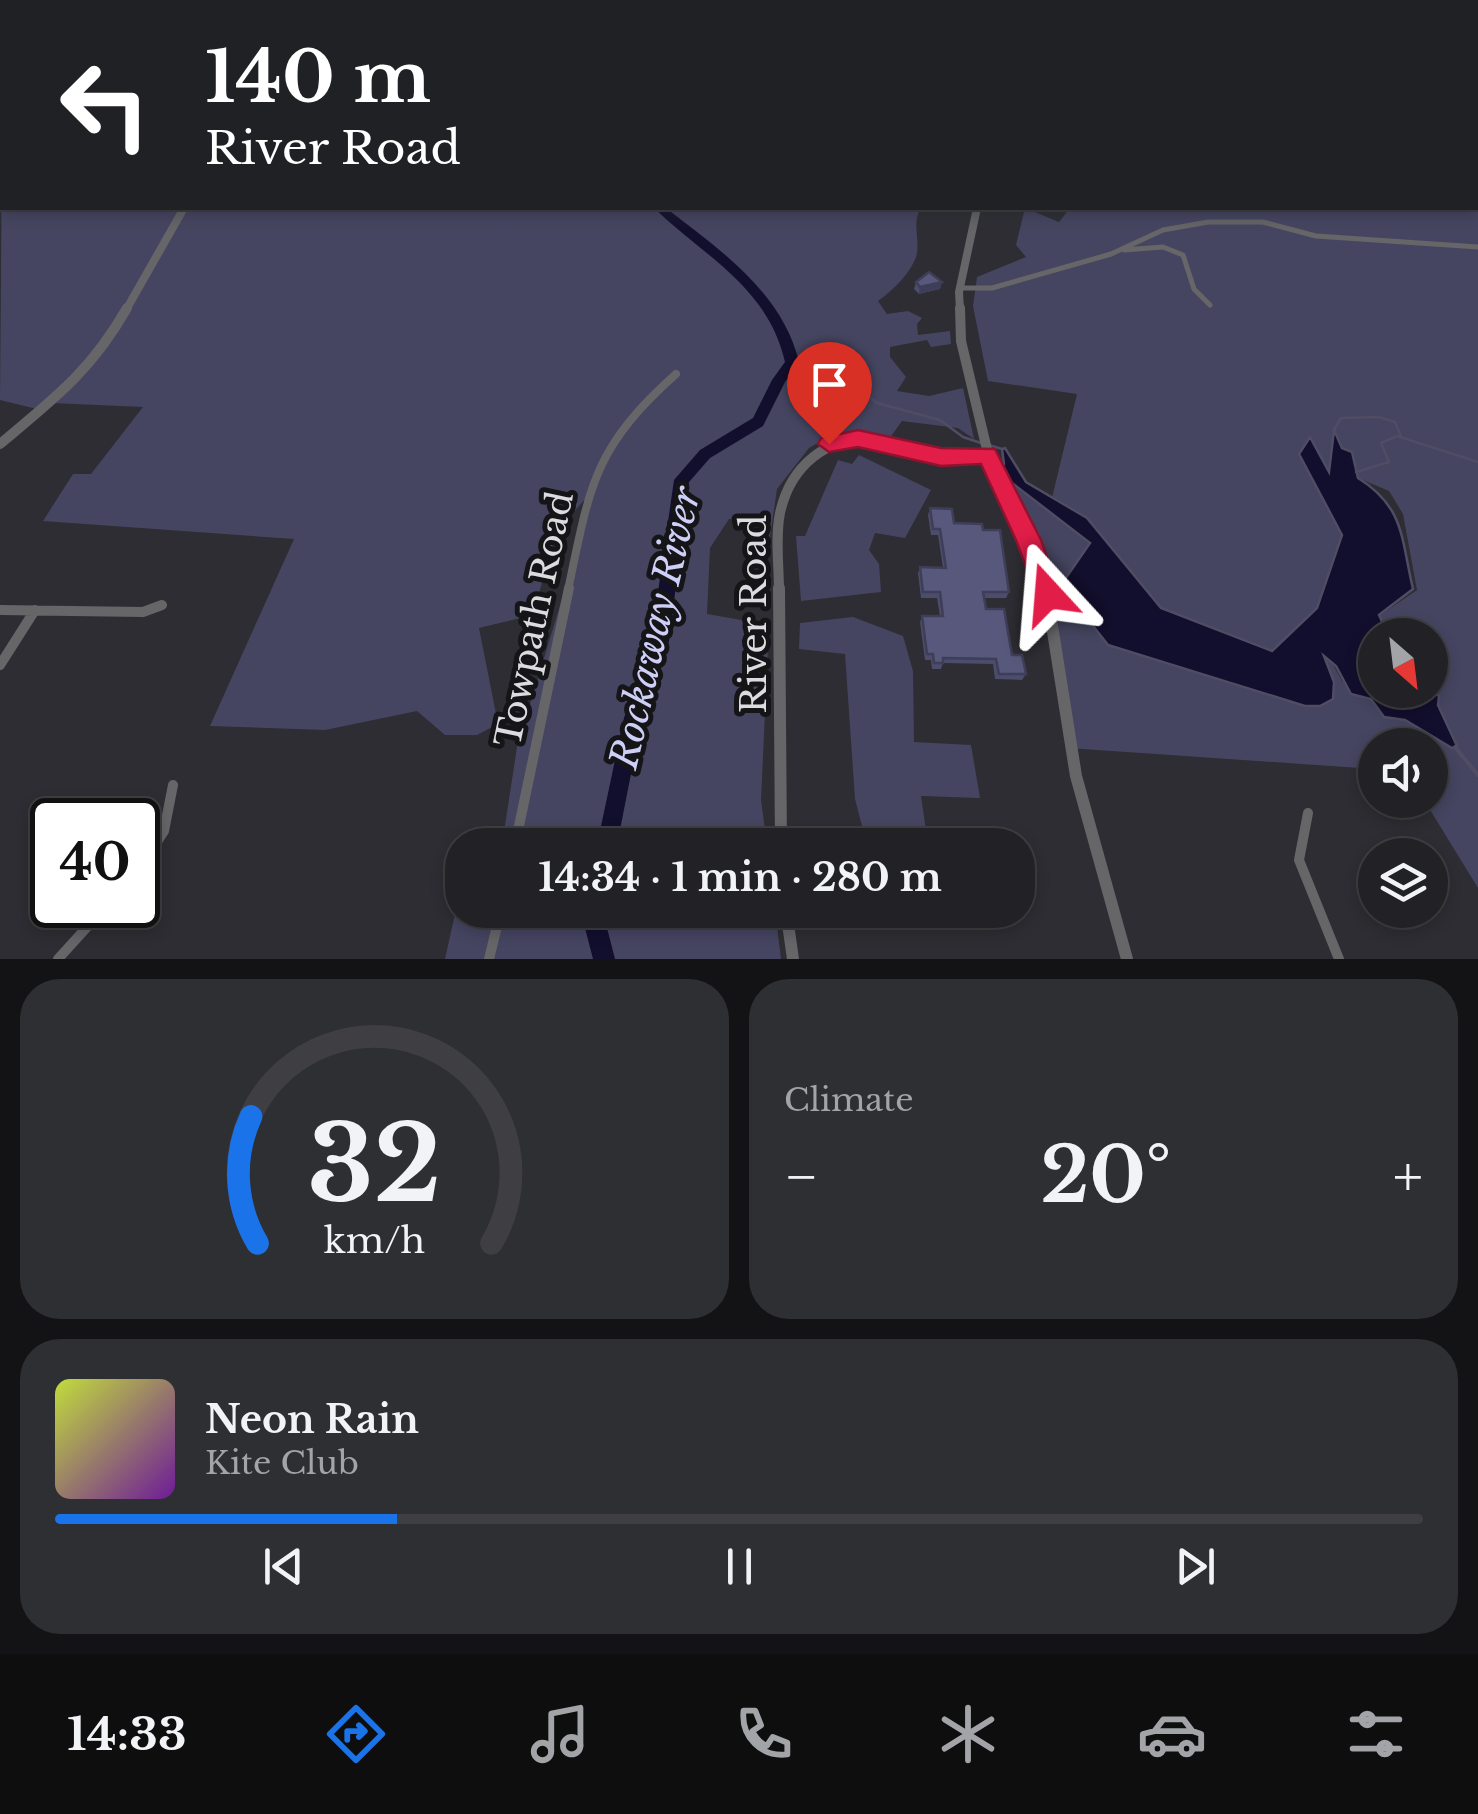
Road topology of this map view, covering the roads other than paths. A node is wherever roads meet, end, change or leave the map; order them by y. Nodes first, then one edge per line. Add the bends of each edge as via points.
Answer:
1 (183, 210) edge
2 (976, 210) edge
3 (1478, 247) edge
4 (1124, 250) junction
5 (960, 288) junction
6 (1210, 305) dead end
7 (676, 374) dead end
8 (0, 444) edge
9 (985, 447) junction
10 (162, 605) dead end
11 (0, 610) edge
12 (36, 610) junction
13 (0, 664) edge
14 (173, 785) dead end
15 (1308, 813) dead end
16 (519, 828) edge
17 (781, 828) edge
18 (160, 838) edge
19 (86, 928) edge
20 (497, 928) edge
21 (789, 928) edge
22 (58, 959) edge
23 (489, 959) edge
24 (793, 959) edge
25 (1126, 959) edge
26 (1339, 959) edge

1 - 8 street via 103,350
2 - 5 street
3 - 4 street via 1316,236 1238,221 1182,225
4 - 5 street via 992,288
4 - 6 street via 1163,247 1183,255 1194,289
5 - 9 street via 958,328
7 - 16 street, Towpath Road via 624,421 590,486
9 - 17 street, River Road via 941,457 847,439 811,455 792,480 780,516
9 - 25 street via 1048,594 1076,776
10 - 12 street via 143,612
11 - 12 street
12 - 13 street
14 - 18 street via 173,813
15 - 26 street via 1300,860
19 - 22 street
20 - 23 street
21 - 24 street

